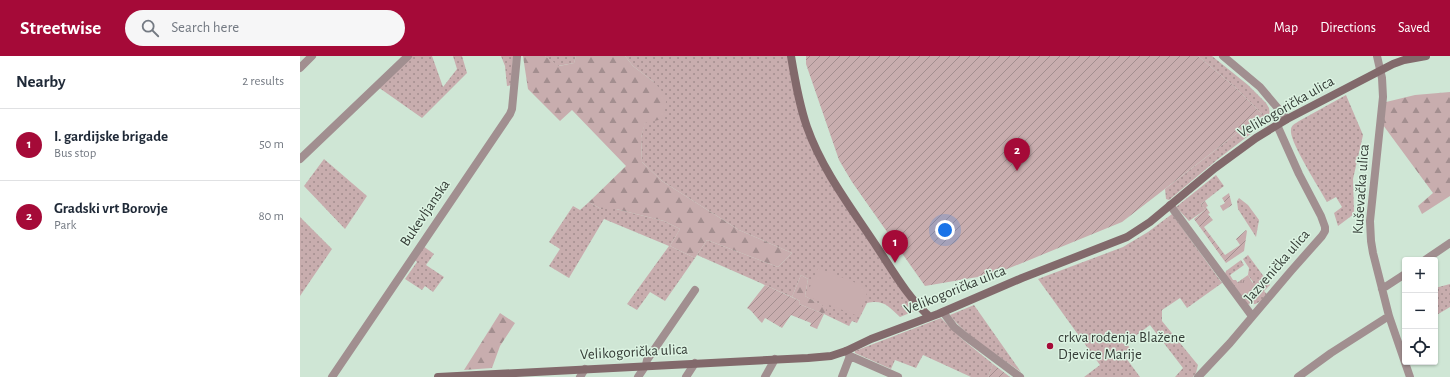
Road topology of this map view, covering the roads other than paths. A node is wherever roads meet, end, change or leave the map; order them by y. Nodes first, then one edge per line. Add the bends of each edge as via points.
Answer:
1 (312, 56) edge
2 (408, 56) edge
3 (517, 56) edge
4 (791, 56) edge
5 (1223, 56) edge
6 (1377, 56) edge
7 (1426, 56) edge
8 (300, 68) edge
9 (1380, 70) junction
10 (1287, 119) junction
11 (1277, 125) junction
12 (300, 159) edge
13 (1170, 205) junction
14 (1450, 243) edge
15 (1429, 257) edge
16 (1402, 276) edge
17 (1382, 289) junction
18 (694, 290) dead end
19 (943, 312) junction
20 (1252, 316) junction
21 (1389, 316) junction
22 (930, 317) junction
23 (848, 354) junction
24 (775, 359) junction
25 (695, 363) junction
26 (646, 366) junction
27 (585, 369) junction
28 (332, 377) edge
29 (438, 377) edge
30 (580, 377) edge
31 (638, 377) edge
32 (686, 377) edge
33 (765, 377) edge
34 (842, 377) edge
35 (898, 377) edge
36 (1020, 377) edge
37 (1198, 377) edge
38 (1298, 377) edge
39 (1410, 377) edge

1 - 8 street
2 - 12 street
3 - 28 street, Bukevljanska via 510,114
4 - 22 street via 803,115 818,152 847,202 900,282
5 - 10 street via 1260,87
6 - 9 street, Kuševačka ulica
7 - 9 street, Velikogorička ulica via 1404,60
9 - 10 street, Velikogorička ulica
9 - 17 street, Kuševačka ulica via 1383,97 1370,232
10 - 11 street, Velikogorička ulica
11 - 13 street, Velikogorička ulica via 1243,147
11 - 20 street, Jazvenička ulica via 1321,216 1325,231
13 - 19 street, Velikogorička ulica via 1142,228 1120,240
13 - 20 street, Jazvenička ulica
14 - 15 street
16 - 17 street
17 - 21 street, Kuševačka ulica
18 - 26 street via 647,360
19 - 22 street, Velikogorička ulica
19 - 36 street via 954,327
20 - 37 street, Jazvenička ulica
21 - 38 street
21 - 39 street, Kuševačka ulica
22 - 23 street, Velikogorička ulica via 870,338
23 - 24 street, Velikogorička ulica
23 - 34 street
23 - 35 street
24 - 25 street, Velikogorička ulica
24 - 33 street
25 - 26 street, Velikogorička ulica
25 - 32 street
26 - 27 street, Velikogorička ulica
26 - 31 street
27 - 29 street, Velikogorička ulica
27 - 30 street

